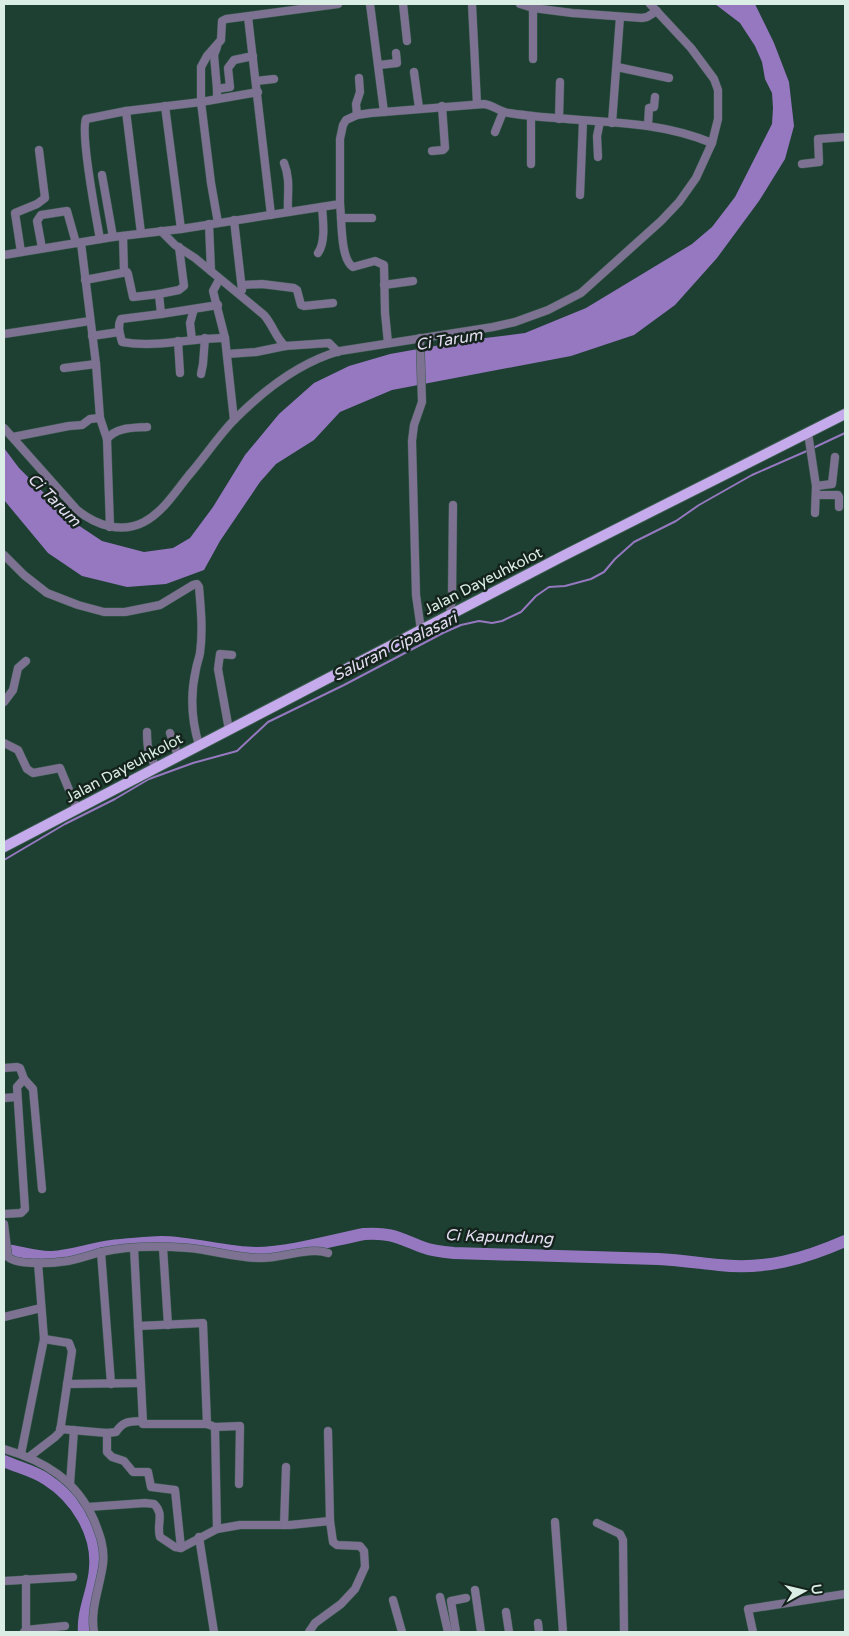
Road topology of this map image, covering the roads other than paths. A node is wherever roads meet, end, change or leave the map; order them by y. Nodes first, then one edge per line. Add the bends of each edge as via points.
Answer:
1 (338, 4) edge
2 (370, 4) edge
3 (403, 4) edge
4 (472, 4) edge
5 (520, 4) edge
6 (650, 4) edge
7 (533, 8) junction
8 (657, 11) junction
9 (248, 17) junction
10 (620, 17) junction
11 (407, 41) dead end
12 (219, 44) junction
13 (396, 53) dead end
14 (253, 56) junction
15 (533, 59) dead end
16 (232, 62) junction
17 (214, 65) junction
18 (379, 65) junction
19 (617, 67) junction
20 (414, 72) dead end
21 (360, 78) dead end
22 (669, 78) dead end
23 (274, 79) dead end
24 (256, 81) junction
25 (560, 82) dead end
26 (217, 89) junction
27 (258, 92) junction
28 (655, 97) dead end
29 (217, 99) junction
30 (201, 102) junction
31 (478, 104) junction
32 (165, 106) junction
33 (442, 106) junction
34 (419, 108) junction
35 (126, 111) junction
36 (384, 112) junction
37 (503, 112) junction
38 (357, 115) junction
39 (530, 116) junction
40 (559, 119) junction
41 (583, 121) junction
42 (600, 122) junction
43 (612, 123) junction
44 (648, 125) junction
45 (495, 132) dead end
46 (845, 137) edge
47 (712, 143) junction
48 (39, 150) dead end
49 (432, 151) dead end
50 (598, 157) dead end
51 (284, 163) dead end
52 (531, 164) dead end
53 (802, 164) dead end
54 (102, 175) dead end
55 (580, 195) dead end
56 (340, 204) junction
57 (322, 207) junction
58 (288, 212) junction
59 (271, 215) junction
60 (341, 218) junction
61 (372, 218) dead end
62 (234, 220) junction
63 (218, 223) junction
64 (208, 224) junction
65 (181, 228) junction
66 (161, 231) junction
67 (141, 233) junction
68 (123, 236) junction
69 (113, 237) junction
70 (100, 239) junction
71 (78, 243) junction
72 (179, 247) junction
73 (42, 248) junction
74 (21, 252) junction
75 (318, 253) dead end
76 (4, 255) edge
77 (211, 271) junction
78 (124, 272) junction
79 (85, 280) junction
80 (219, 280) junction
81 (413, 281) dead end
82 (242, 285) junction
83 (384, 285) junction
84 (159, 294) junction
85 (243, 299) junction
86 (332, 303) dead end
87 (218, 305) junction
88 (194, 309) junction
89 (161, 314) junction
90 (90, 321) junction
91 (119, 332) junction
92 (4, 334) edge
93 (92, 336) junction
94 (205, 338) junction
95 (225, 338) junction
96 (420, 338) junction
97 (192, 340) junction
98 (178, 341) junction
99 (388, 343) junction
100 (285, 346) junction
101 (338, 352) junction
102 (227, 354) junction
103 (96, 364) junction
104 (64, 368) dead end
105 (180, 373) dead end
106 (200, 374) dead end
107 (845, 414) edge
108 (100, 418) junction
109 (234, 420) junction
110 (147, 427) dead end
111 (4, 428) edge
112 (808, 433) junction
113 (13, 437) junction
114 (107, 440) junction
115 (835, 458) dead end
116 (816, 486) junction
117 (817, 495) junction
118 (453, 505) dead end
119 (839, 507) dead end
120 (815, 513) dead end
121 (110, 527) junction
122 (4, 555) edge
123 (450, 614) junction
124 (421, 630) junction
125 (232, 655) dead end
126 (26, 661) dead end
127 (4, 702) edge
128 (229, 730) junction
129 (146, 732) dead end
130 (170, 733) dead end
131 (4, 743) edge
132 (199, 745) junction
133 (178, 756) junction
134 (157, 767) junction
135 (77, 809) junction
136 (4, 847) edge
137 (4, 1068) edge
138 (24, 1079) junction
139 (17, 1097) junction
140 (4, 1098) edge
141 (42, 1189) dead end
142 (4, 1214) edge
143 (4, 1224) edge
144 (134, 1248) junction
145 (163, 1248) junction
146 (101, 1252) junction
147 (328, 1252) dead end
148 (38, 1263) junction
149 (41, 1308) junction
150 (4, 1317) edge
151 (168, 1325) junction
152 (138, 1326) junction
153 (44, 1339) junction
154 (141, 1383) junction
155 (67, 1384) junction
156 (111, 1384) junction
157 (143, 1421) junction
158 (211, 1425) junction
159 (60, 1429) junction
160 (74, 1430) junction
161 (328, 1430) dead end
162 (107, 1434) junction
163 (4, 1449) edge
164 (25, 1456) junction
165 (286, 1467) dead end
166 (70, 1484) junction
167 (239, 1484) dead end
168 (88, 1507) junction
169 (330, 1521) junction
170 (554, 1522) dead end
171 (597, 1523) dead end
172 (284, 1525) junction
173 (217, 1529) junction
174 (199, 1537) junction
175 (181, 1548) junction
176 (73, 1577) dead end
177 (26, 1579) junction
178 (4, 1581) edge
179 (475, 1590) dead end
180 (845, 1594) edge
181 (440, 1598) dead end
182 (466, 1598) dead end
183 (393, 1600) dead end
184 (506, 1612) dead end
185 (538, 1623) dead end
186 (65, 1626) dead end
187 (25, 1631) edge
188 (94, 1632) edge
189 (214, 1632) edge
190 (309, 1632) edge
191 (402, 1632) edge
192 (448, 1632) edge
193 (456, 1632) edge
194 (480, 1632) edge
195 (509, 1632) edge
196 (539, 1632) edge
197 (563, 1632) edge
198 (624, 1632) edge
199 (753, 1632) edge

1 - 9 street
2 - 18 street
3 - 11 street
4 - 31 street
5 - 7 street
6 - 8 street
7 - 10 street
7 - 15 street
8 - 10 street via 647,17
8 - 47 street via 714,79 719,104
9 - 12 street via 222,21
9 - 14 street
10 - 19 street
12 - 17 street
12 - 30 street via 201,67
13 - 18 street via 397,62
14 - 16 street
14 - 24 street
16 - 17 street
16 - 26 street via 228,68 230,87
17 - 26 street
18 - 36 street
19 - 22 street
19 - 43 street
20 - 34 street
21 - 38 street
23 - 24 street
24 - 27 street
25 - 40 street
26 - 29 street
27 - 29 street
27 - 59 street
28 - 44 street via 654,107 649,108
29 - 30 street
30 - 32 street
30 - 63 street
31 - 33 street
31 - 37 street via 490,105
32 - 35 street
32 - 65 street
33 - 34 street
33 - 49 street via 445,148
34 - 36 street
35 - 67 street
35 - 70 street via 85,121 85,144
36 - 38 street
37 - 39 street
37 - 45 street
38 - 56 street via 344,122 341,130
39 - 40 street
39 - 52 street
40 - 41 street
41 - 42 street
41 - 55 street
42 - 43 street
42 - 50 street
43 - 44 street
44 - 47 street via 668,128
46 - 53 street via 818,139 818,163
47 - 96 street via 696,178 679,202 581,293 515,322
48 - 74 street via 45,198 14,213
51 - 58 street via 290,190
54 - 69 street
56 - 57 street
56 - 60 street
57 - 58 street
57 - 75 street via 321,249
58 - 59 street
59 - 62 street
60 - 61 street
60 - 83 street via 348,263 353,267 380,262 384,265
62 - 63 street
62 - 82 street
63 - 64 street
64 - 65 street
64 - 77 street
65 - 66 street
66 - 67 street
66 - 72 street
67 - 68 street
68 - 69 street
68 - 78 street
69 - 70 street
70 - 71 street
71 - 73 street
71 - 73 street via 67,211 41,215 37,221
71 - 79 street
72 - 77 street
72 - 84 street via 183,288
73 - 74 street
74 - 76 street
77 - 80 street
78 - 79 street
78 - 84 street via 128,274 133,297
79 - 90 street
80 - 85 street
80 - 87 street via 213,291
81 - 83 street
82 - 85 street
82 - 86 street via 294,288 304,306
83 - 99 street
84 - 89 street
85 - 100 street via 271,323 277,339
87 - 88 street
87 - 95 street
88 - 89 street
88 - 97 street via 190,322
89 - 91 street via 122,319
90 - 92 street
90 - 93 street
91 - 93 street
91 - 98 street via 122,342 135,344
93 - 103 street
94 - 95 street
94 - 97 street
94 - 106 street
95 - 102 street
96 - 99 street
96 - 124 street via 421,408 412,441 416,595
97 - 98 street
98 - 105 street
99 - 101 street
100 - 101 street via 328,344
100 - 102 street
101 - 109 street via 316,359 281,380
102 - 109 street
103 - 104 street
103 - 108 street
107 - 112 main road, Jalan Dayeuhkolot
108 - 113 street via 90,419 82,425
108 - 114 street
109 - 121 street via 162,508 146,521 128,528
110 - 114 street via 118,430
111 - 113 street
112 - 116 street
112 - 123 main road, Jalan Dayeuhkolot
113 - 121 street via 77,510 88,519
114 - 121 street
115 - 116 street via 832,484
116 - 117 street
117 - 119 street via 838,495
117 - 120 street
118 - 123 street
122 - 132 street via 47,592 78,605 108,612 160,605 197,584 202,626 191,709
123 - 124 main road, Jalan Dayeuhkolot
124 - 128 main road, Jalan Dayeuhkolot
125 - 128 street via 220,654 218,669
126 - 127 street via 18,668 13,690
128 - 132 main road, Jalan Dayeuhkolot
129 - 134 street via 151,760
130 - 133 street
131 - 135 street via 18,750 33,773 60,768
132 - 133 main road, Jalan Dayeuhkolot
133 - 134 main road, Jalan Dayeuhkolot
134 - 135 main road, Jalan Dayeuhkolot
135 - 136 main road, Jalan Dayeuhkolot
137 - 138 street via 20,1068
138 - 139 street via 16,1087
138 - 141 street via 33,1089
139 - 140 street
139 - 142 street via 25,1209 21,1214
143 - 148 street via 8,1257 13,1261
144 - 145 street
144 - 146 street
144 - 152 street
145 - 147 street via 189,1248 247,1258
145 - 151 street
146 - 148 street via 67,1262
146 - 156 street
148 - 149 street
149 - 150 street
149 - 153 street
151 - 152 street
151 - 158 street via 203,1323
152 - 154 street
153 - 155 street via 69,1343 72,1352
153 - 164 street
154 - 156 street
154 - 157 street
155 - 156 street
155 - 159 street
157 - 158 street via 143,1424
157 - 162 street via 126,1422 116,1432
158 - 167 street via 240,1426
158 - 173 street
159 - 160 street
159 - 164 street via 56,1437
160 - 162 street
160 - 166 street
161 - 169 street
162 - 175 street via 110,1456 124,1462 133,1472 148,1472 151,1486 175,1490
163 - 164 street
164 - 166 street
165 - 172 street
166 - 168 street
168 - 175 street via 154,1504 159,1511 160,1537
168 - 188 street via 103,1547 103,1566 93,1613
169 - 172 street
169 - 190 street via 335,1544 360,1546 364,1551 365,1568 355,1589
170 - 197 street
171 - 198 street via 620,1534 623,1540
172 - 173 street via 240,1525
173 - 174 street
174 - 175 street
174 - 189 street
176 - 177 street
177 - 178 street
177 - 187 street
179 - 194 street
180 - 199 street via 748,1609
181 - 192 street
182 - 193 street via 451,1601
183 - 191 street
184 - 195 street
185 - 196 street
186 - 187 street

